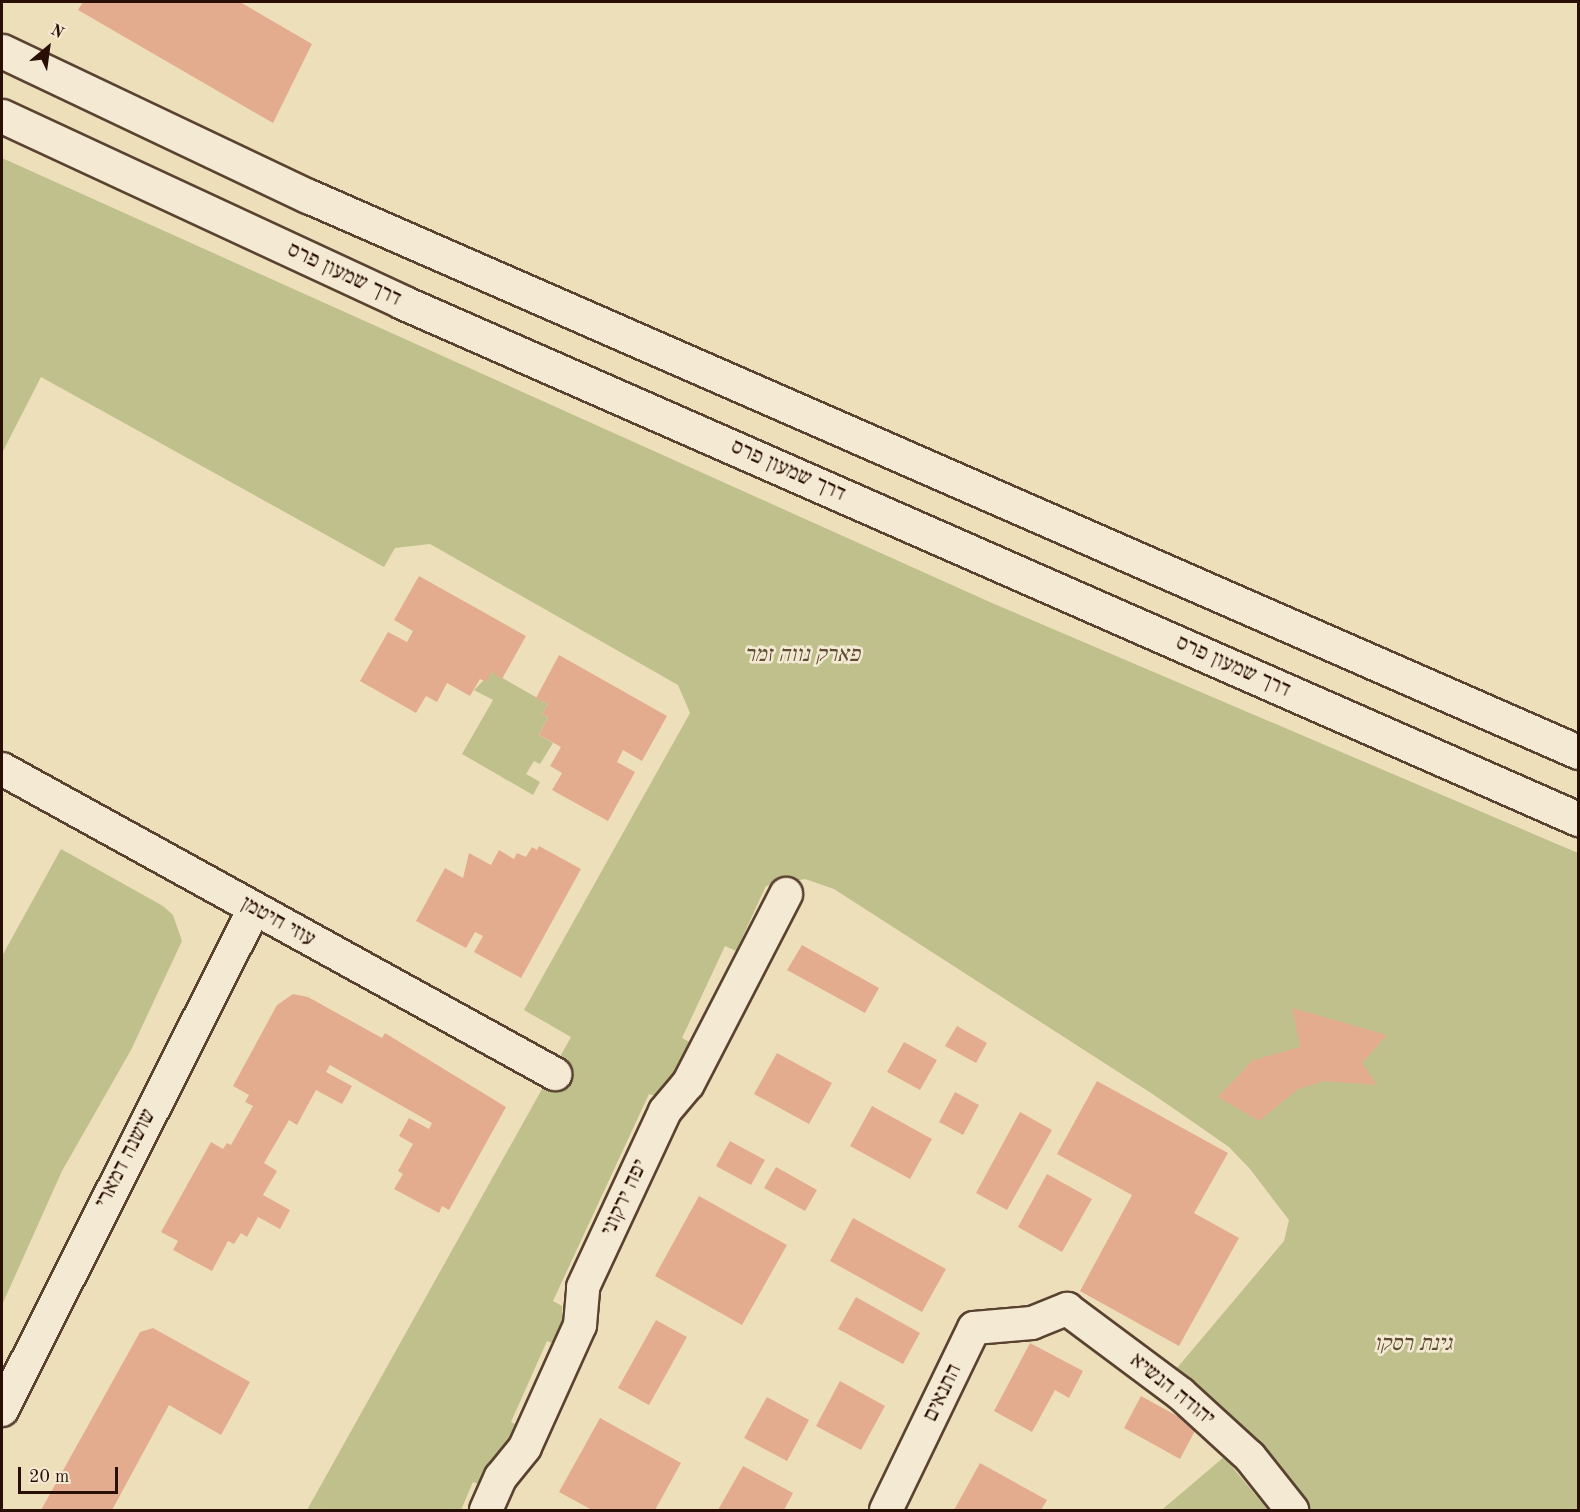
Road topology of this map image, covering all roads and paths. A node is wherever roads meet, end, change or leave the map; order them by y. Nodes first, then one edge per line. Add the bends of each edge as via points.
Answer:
1 (2, 51) edge
2 (2, 116) edge
3 (1578, 752) edge
4 (2, 769) edge
5 (1578, 819) edge
6 (786, 894) dead end
7 (254, 909) junction
8 (555, 1074) dead end
9 (1032, 1323) joint
10 (2, 1410) edge
11 (486, 1510) edge
12 (886, 1510) edge
13 (1292, 1510) edge

1 - 3 street via 330,206
2 - 5 street, דרך שמעון פרס via 402,302
4 - 7 street, עוזי חיטמן
6 - 11 street, יפה ירקוני via 688,1084 665,1111 583,1287 580,1325 525,1447 501,1477
7 - 8 street, עוזי חיטמן
7 - 10 street, שושנה דמארי
9 - 12 street, התנאים via 974,1328
9 - 13 street, יהודה הנשיא via 1067,1309 1181,1394 1250,1457

